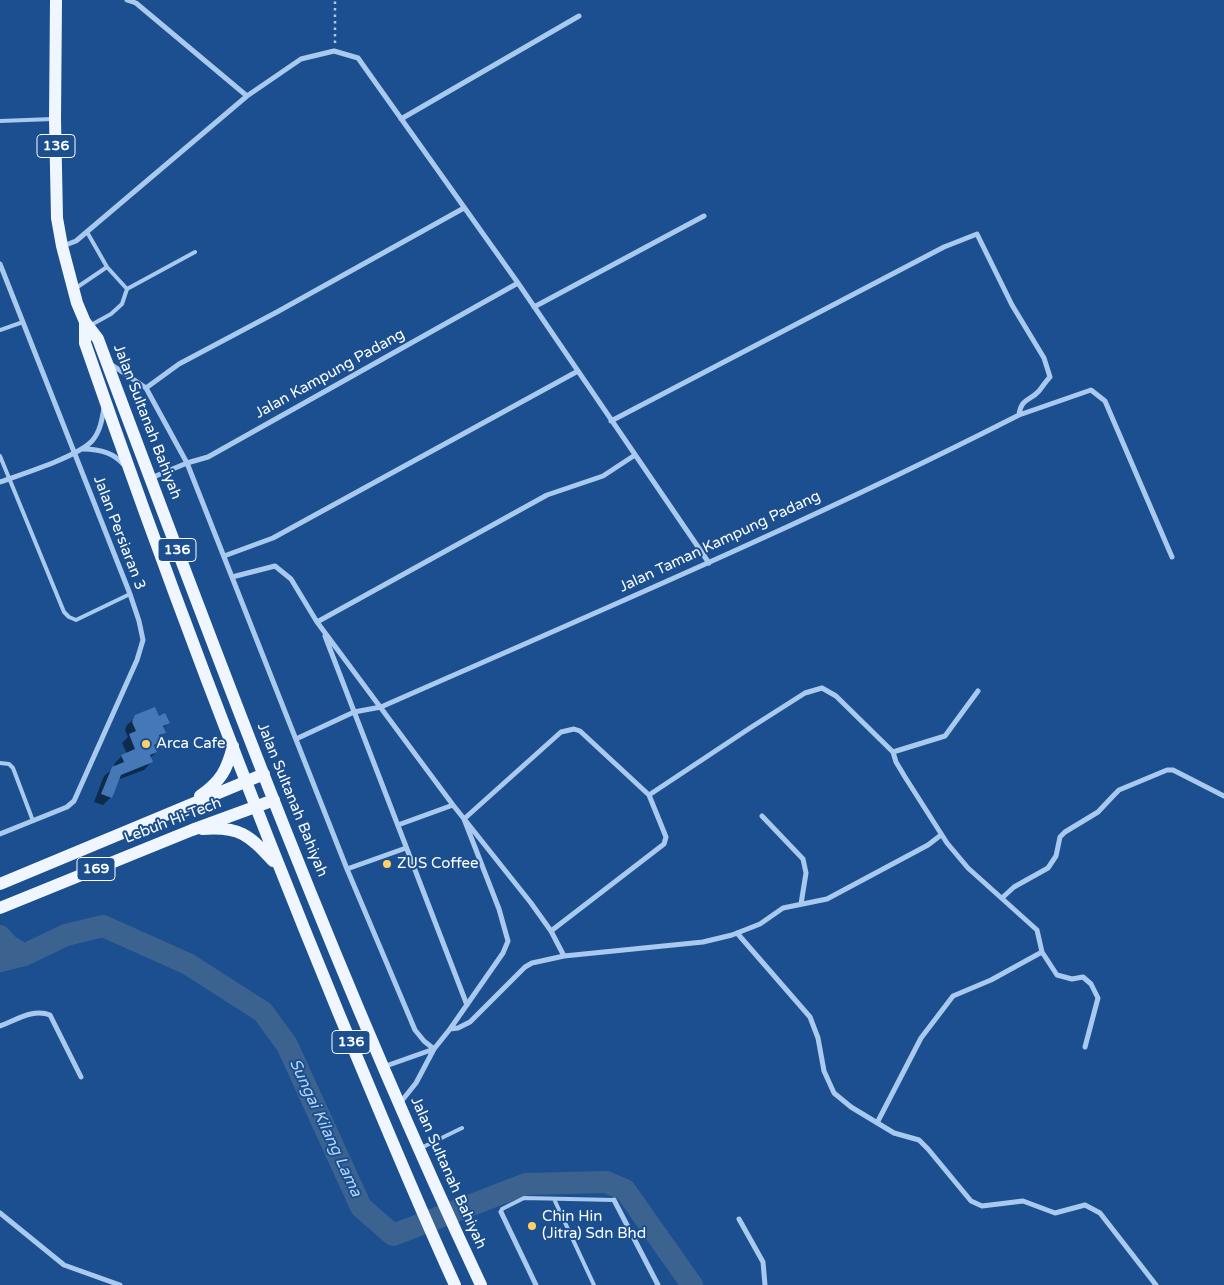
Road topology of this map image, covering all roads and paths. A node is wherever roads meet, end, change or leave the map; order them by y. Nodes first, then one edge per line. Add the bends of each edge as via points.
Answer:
1 (56, 0) edge
2 (127, 0) edge
3 (335, 0) edge
4 (579, 16) dead end
5 (334, 51) junction
6 (247, 96) junction
7 (55, 119) junction
8 (401, 119) junction
9 (0, 121) edge
10 (464, 208) junction
11 (704, 216) dead end
12 (87, 232) junction
13 (62, 246) junction
14 (195, 252) dead end
15 (0, 264) edge
16 (107, 267) junction
17 (518, 283) junction
18 (127, 289) junction
19 (73, 290) junction
20 (534, 307) junction
21 (23, 322) junction
22 (86, 324) junction
23 (0, 330) edge
24 (106, 360) junction
25 (578, 371) junction
26 (146, 388) junction
27 (105, 401) junction
28 (1020, 415) junction
29 (611, 421) junction
30 (83, 449) junction
31 (75, 453) junction
32 (635, 455) junction
33 (0, 456) edge
34 (187, 463) junction
35 (131, 474) junction
36 (151, 478) junction
37 (9, 479) junction
38 (0, 482) edge
39 (224, 556) junction
40 (1172, 557) dead end
41 (710, 563) junction
42 (232, 577) junction
43 (130, 594) junction
44 (317, 622) junction
45 (323, 631) junction
46 (978, 692) dead end
47 (380, 707) junction
48 (354, 712) junction
49 (296, 738) junction
50 (233, 746) junction
51 (894, 752) junction
52 (0, 763) edge
53 (264, 774) junction
54 (247, 782) junction
55 (649, 795) junction
56 (1224, 796) edge
57 (274, 800) junction
58 (453, 805) junction
59 (256, 807) junction
60 (183, 808) junction
61 (762, 816) dead end
62 (464, 818) junction
63 (33, 821) junction
64 (398, 825) junction
65 (192, 830) junction
66 (0, 834) edge
67 (941, 834) junction
68 (406, 848) junction
69 (278, 866) junction
70 (346, 869) junction
71 (0, 884) edge
72 (1002, 898) junction
73 (802, 904) junction
74 (0, 908) edge
75 (551, 930) junction
76 (737, 933) junction
77 (1042, 952) junction
78 (564, 956) junction
79 (467, 1005) junction
80 (0, 1026) edge
81 (450, 1029) junction
82 (1085, 1047) dead end
83 (434, 1049) junction
84 (383, 1068) junction
85 (80, 1077) dead end
86 (399, 1104) junction
87 (876, 1123) junction
88 (462, 1128) dead end
89 (420, 1148) junction
90 (554, 1199) junction
91 (614, 1200) joint
92 (501, 1212) joint
93 (0, 1213) edge
94 (739, 1219) dead end
95 (120, 1285) edge
96 (455, 1285) edge
97 (481, 1285) edge
98 (536, 1285) edge
99 (594, 1285) edge
100 (658, 1285) edge
101 (766, 1285) edge
102 (1156, 1285) edge

1 - 7 main road, Jalan Sultanah Bahiyah / 136
2 - 6 street via 136,3
3 - 5 path
4 - 8 street
5 - 6 street via 301,59
5 - 8 street via 358,58
6 - 12 street
7 - 9 lane
7 - 13 main road, Jalan Sultanah Bahiyah / 136 via 57,218
8 - 10 street
10 - 17 street
10 - 26 street via 179,364
11 - 20 street
12 - 13 street
12 - 16 lane
13 - 19 main road, Jalan Sultanah Bahiyah / 136
14 - 18 lane
15 - 21 street, Jalan Persiaran 3
16 - 18 lane
16 - 19 lane
17 - 20 street
17 - 34 street, Jalan Kampung Padang via 208,457
18 - 22 lane via 122,304 111,314
19 - 22 main road, Jalan Sultanah Bahiyah / 136
20 - 25 street
21 - 23 lane
21 - 31 street, Jalan Persiaran 3
22 - 24 main road, Jalan Sultanah Bahiyah / 136 via 98,339
22 - 27 main road, Jalan Sultanah Bahiyah / 136 via 85,343
24 - 26 street
24 - 36 main road, Jalan Sultanah Bahiyah / 136
25 - 29 street
25 - 39 street via 273,538
26 - 34 street
27 - 30 street via 102,423
27 - 35 main road, Jalan Sultanah Bahiyah / 136
28 - 29 street via 1020,406 1050,377 1044,358 1012,306 977,234 944,247
28 - 40 street, Jalan Taman Kampung Padang via 1090,390 1105,401
28 - 41 street, Jalan Taman Kampung Padang
29 - 32 street
30 - 31 street
30 - 35 street via 96,449 113,456
31 - 37 street
31 - 43 street, Jalan Persiaran 3
32 - 41 street
32 - 44 street via 603,476 547,495
33 - 37 lane
34 - 36 street, Jalan Kampung Padang
34 - 39 street
35 - 50 main road, Jalan Sultanah Bahiyah / 136
36 - 53 main road, Jalan Sultanah Bahiyah / 136
37 - 38 street
37 - 43 lane via 64,612 69,617 76,620
39 - 42 street
41 - 47 street, Jalan Taman Kampung Padang
42 - 44 street via 275,566 291,579
42 - 49 street
43 - 63 street, Jalan Persiaran 3 via 143,640 136,660 74,801
44 - 45 street
45 - 47 street
45 - 48 street
46 - 51 street via 945,736
47 - 48 street, Jalan Taman Kampung Padang
47 - 58 street
48 - 49 street, Jalan Taman Kampung Padang
48 - 64 street
49 - 70 street
50 - 54 main road, Jalan Sultanah Bahiyah / 136
50 - 60 main road via 220,779
51 - 55 street via 836,696 822,688 805,693
51 - 67 street via 896,762
52 - 63 lane via 13,768
53 - 54 main road, Lebuh Hi-Tech / 169
53 - 57 main road, Jalan Sultanah Bahiyah / 136
54 - 59 main road, Jalan Sultanah Bahiyah / 136
54 - 60 main road, Lebuh Hi-Tech / 169
55 - 62 street via 574,729 558,734
55 - 75 street via 666,841
56 - 72 street via 1173,770 1119,790 1098,812 1060,837 1056,856 1048,868 1014,887
57 - 59 main road, Lebuh Hi-Tech / 169
57 - 84 main road, Jalan Sultanah Bahiyah / 136
58 - 62 street
58 - 64 street
59 - 65 main road, Lebuh Hi-Tech / 169
59 - 69 main road, Jalan Sultanah Bahiyah / 136
60 - 71 main road, Lebuh Hi-Tech / 169
61 - 73 street via 803,860 806,873
62 - 75 street
62 - 79 street via 508,941
63 - 66 street
64 - 68 street
65 - 69 main road via 246,834
65 - 74 main road, Lebuh Hi-Tech / 169
67 - 72 street via 968,868
67 - 73 street via 928,845 827,899
68 - 70 street
68 - 79 street
69 - 96 main road, Jalan Sultanah Bahiyah / 136
70 - 83 street via 415,1030
72 - 77 street via 1037,930
73 - 76 street via 783,908 760,924
75 - 78 street
76 - 78 street via 703,942
76 - 87 street via 810,1017 824,1071 834,1093
77 - 82 street via 1057,975 1072,979 1083,977 1098,998
77 - 87 street via 953,996 921,1038
78 - 81 street via 525,967 470,1022
79 - 81 street
80 - 85 street via 36,1012 50,1015
81 - 83 street
83 - 84 street
83 - 86 street via 416,1083
84 - 86 main road, Jalan Sultanah Bahiyah / 136
86 - 89 main road, Jalan Sultanah Bahiyah / 136
87 - 102 street via 894,1133 919,1140 971,1202 982,1206 1023,1201 1055,1213 1085,1205 1100,1213
88 - 89 lane
89 - 97 main road, Jalan Sultanah Bahiyah / 136
90 - 91 lane
90 - 92 lane via 524,1198
90 - 99 lane
91 - 100 street
92 - 98 street
93 - 95 street via 64,1265
94 - 101 street via 763,1262

